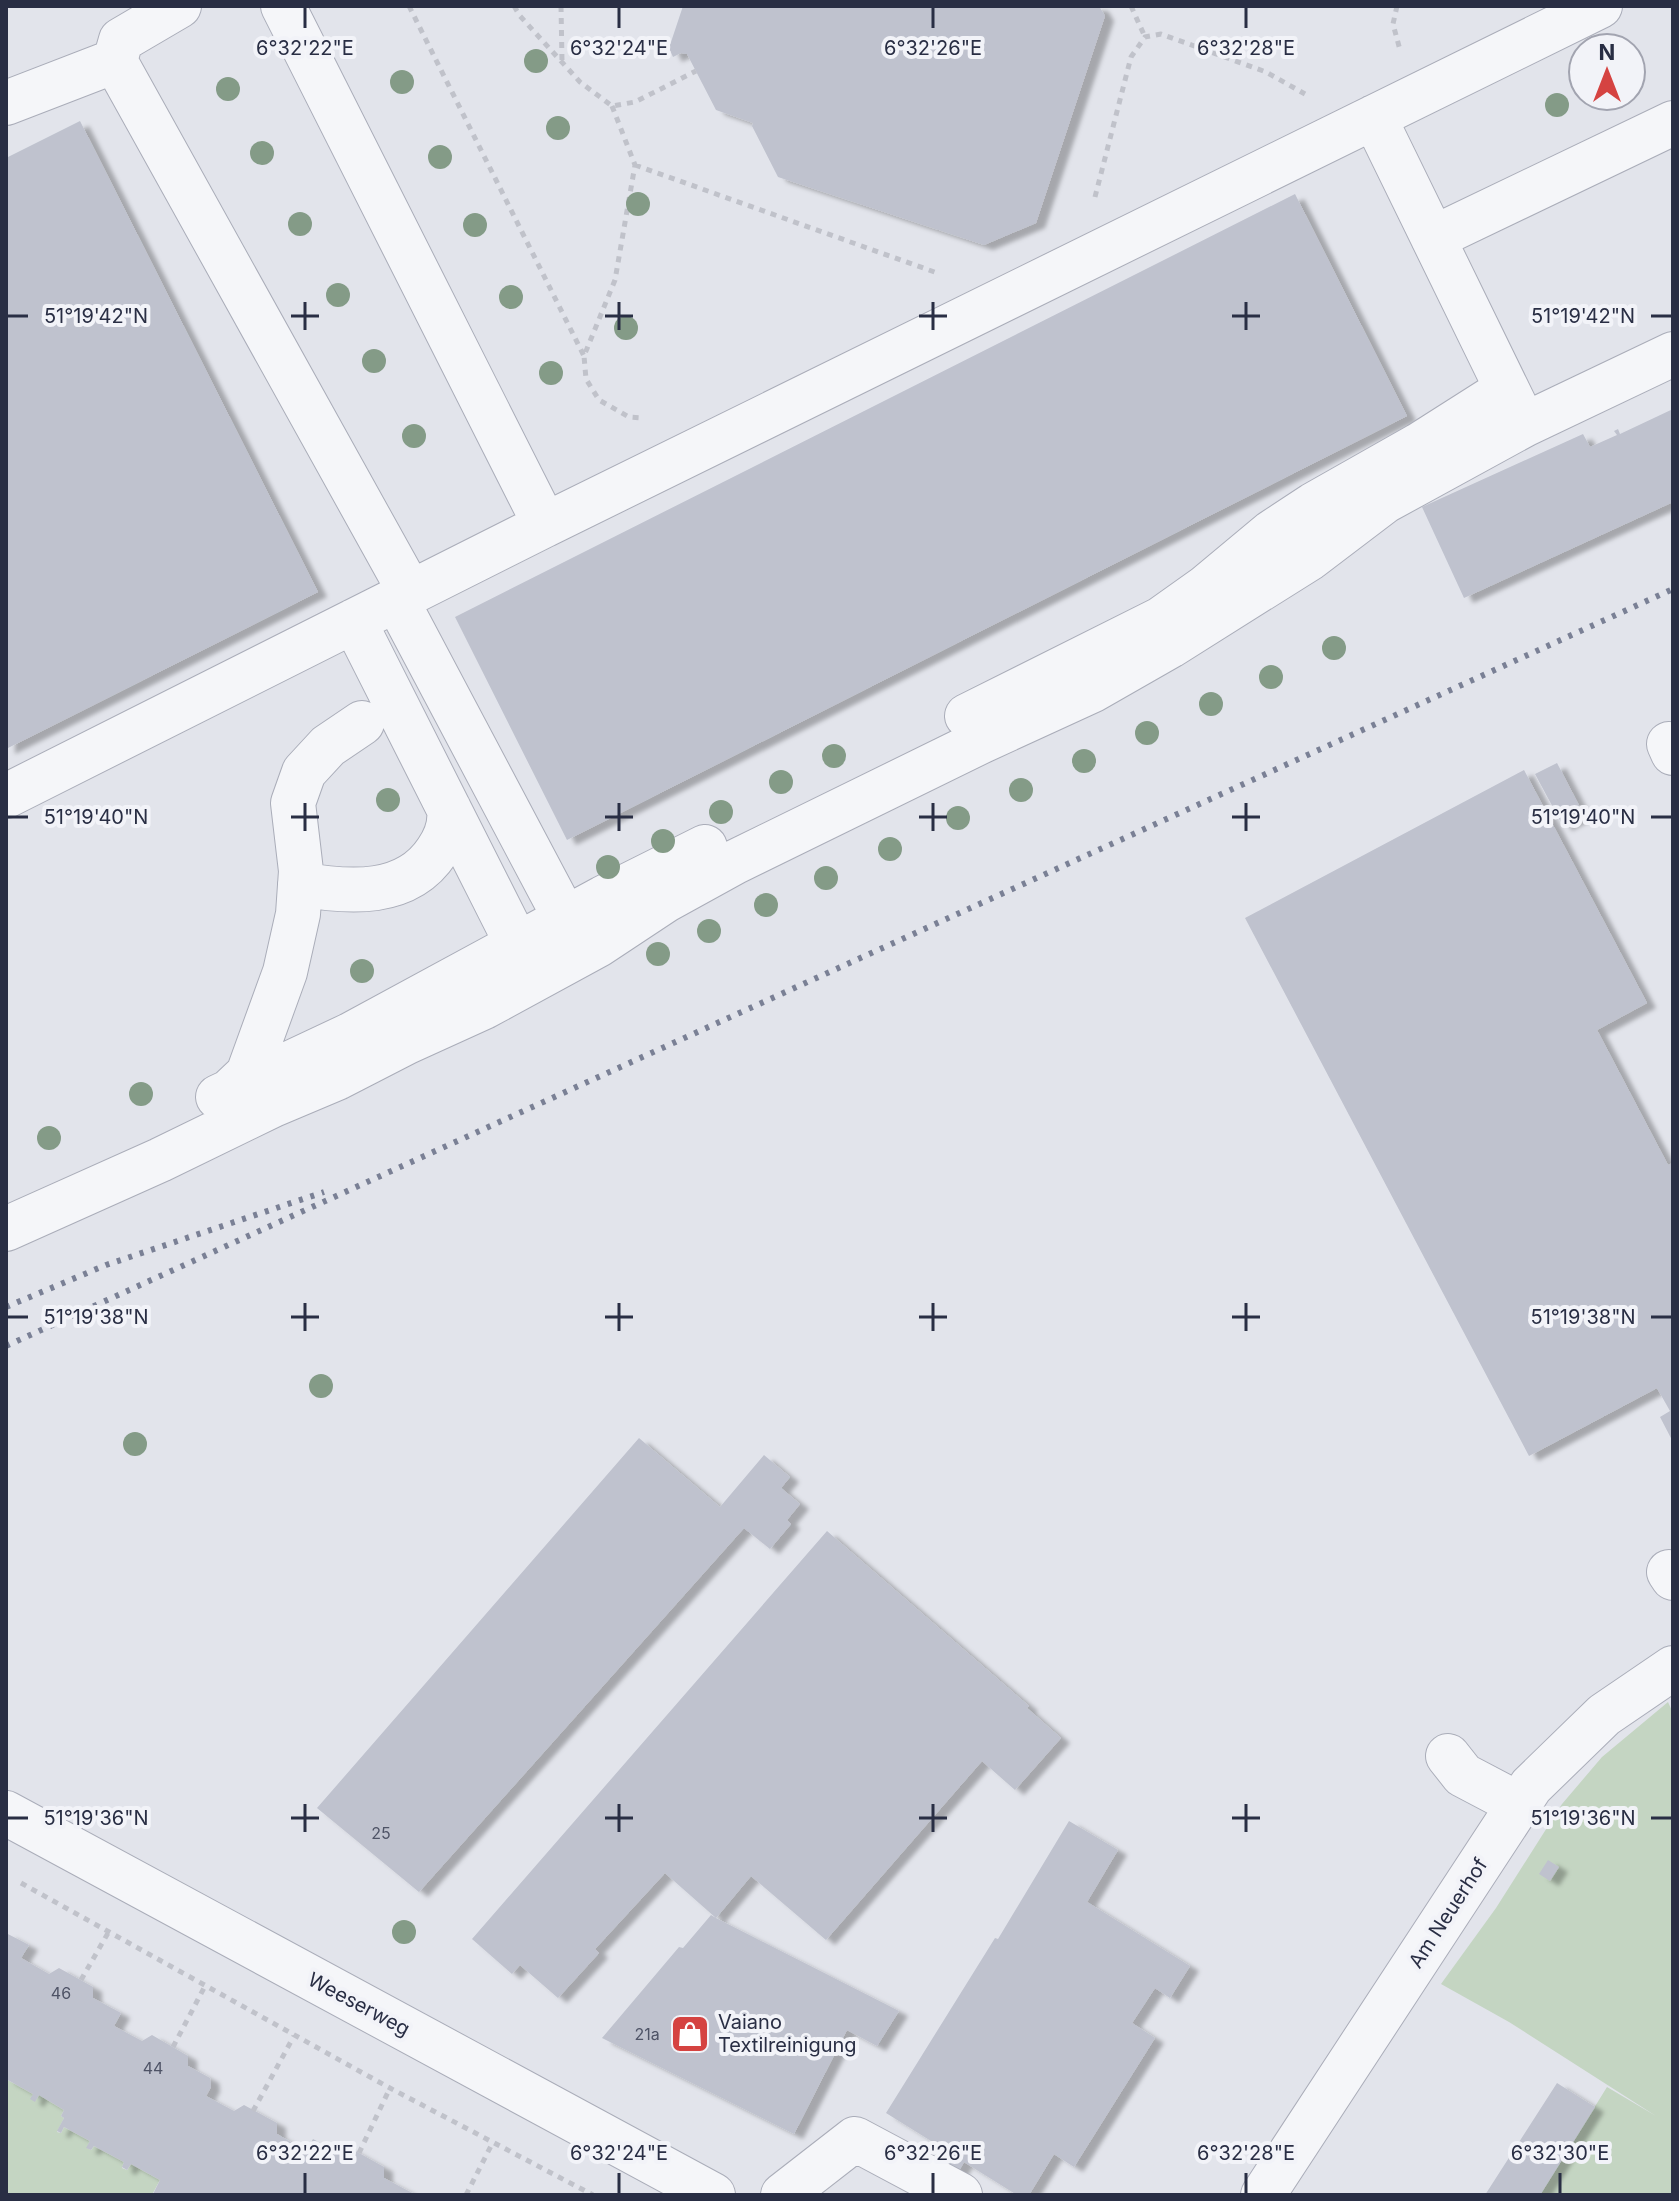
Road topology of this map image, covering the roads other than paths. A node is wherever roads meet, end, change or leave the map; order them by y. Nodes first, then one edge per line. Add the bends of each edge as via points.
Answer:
1 (179, 6) edge
2 (283, 6) edge
3 (1600, 6) edge
4 (115, 61) junction
5 (6, 103) edge
6 (1374, 117) junction
7 (1673, 123) edge
8 (1433, 238) junction
9 (1673, 354) edge
10 (1515, 407) junction
11 (545, 525) junction
12 (403, 596) junction
13 (354, 621) junction
14 (362, 723) dead end
15 (6, 796) edge
16 (449, 809) junction
17 (300, 884) junction
18 (565, 918) junction
19 (517, 944) junction
20 (229, 1092) junction
21 (6, 1196) edge
22 (6, 1229) edge
23 (1673, 1668) edge
24 (1448, 1756) dead end
25 (1520, 1805) junction
26 (6, 1813) edge
27 (713, 2195) edge
28 (783, 2195) edge
29 (960, 2195) edge
30 (1263, 2195) edge

1 - 4 street via 121,40
2 - 11 street
3 - 6 street
4 - 5 street
4 - 12 street
6 - 8 street
6 - 11 street
7 - 8 street
8 - 10 street
9 - 10 street
10 - 18 street via 1429,439 1313,505 1161,619
10 - 22 street via 1310,558 1093,690 735,862 484,1007
11 - 12 street
12 - 13 street
12 - 18 street
13 - 15 street
13 - 16 street
14 - 17 street via 328,746 304,772 293,803
16 - 17 street via 444,840 427,866 398,885 324,889
16 - 19 street
17 - 20 street via 298,914 275,1004 248,1074
18 - 19 street
19 - 20 street via 342,1039
20 - 21 street
23 - 25 street, Am Neuerhof via 1604,1715 1531,1786
24 - 25 street via 1463,1775
25 - 30 street, Am Neuerhof
26 - 27 street, Weeserweg
28 - 29 street via 855,2139

